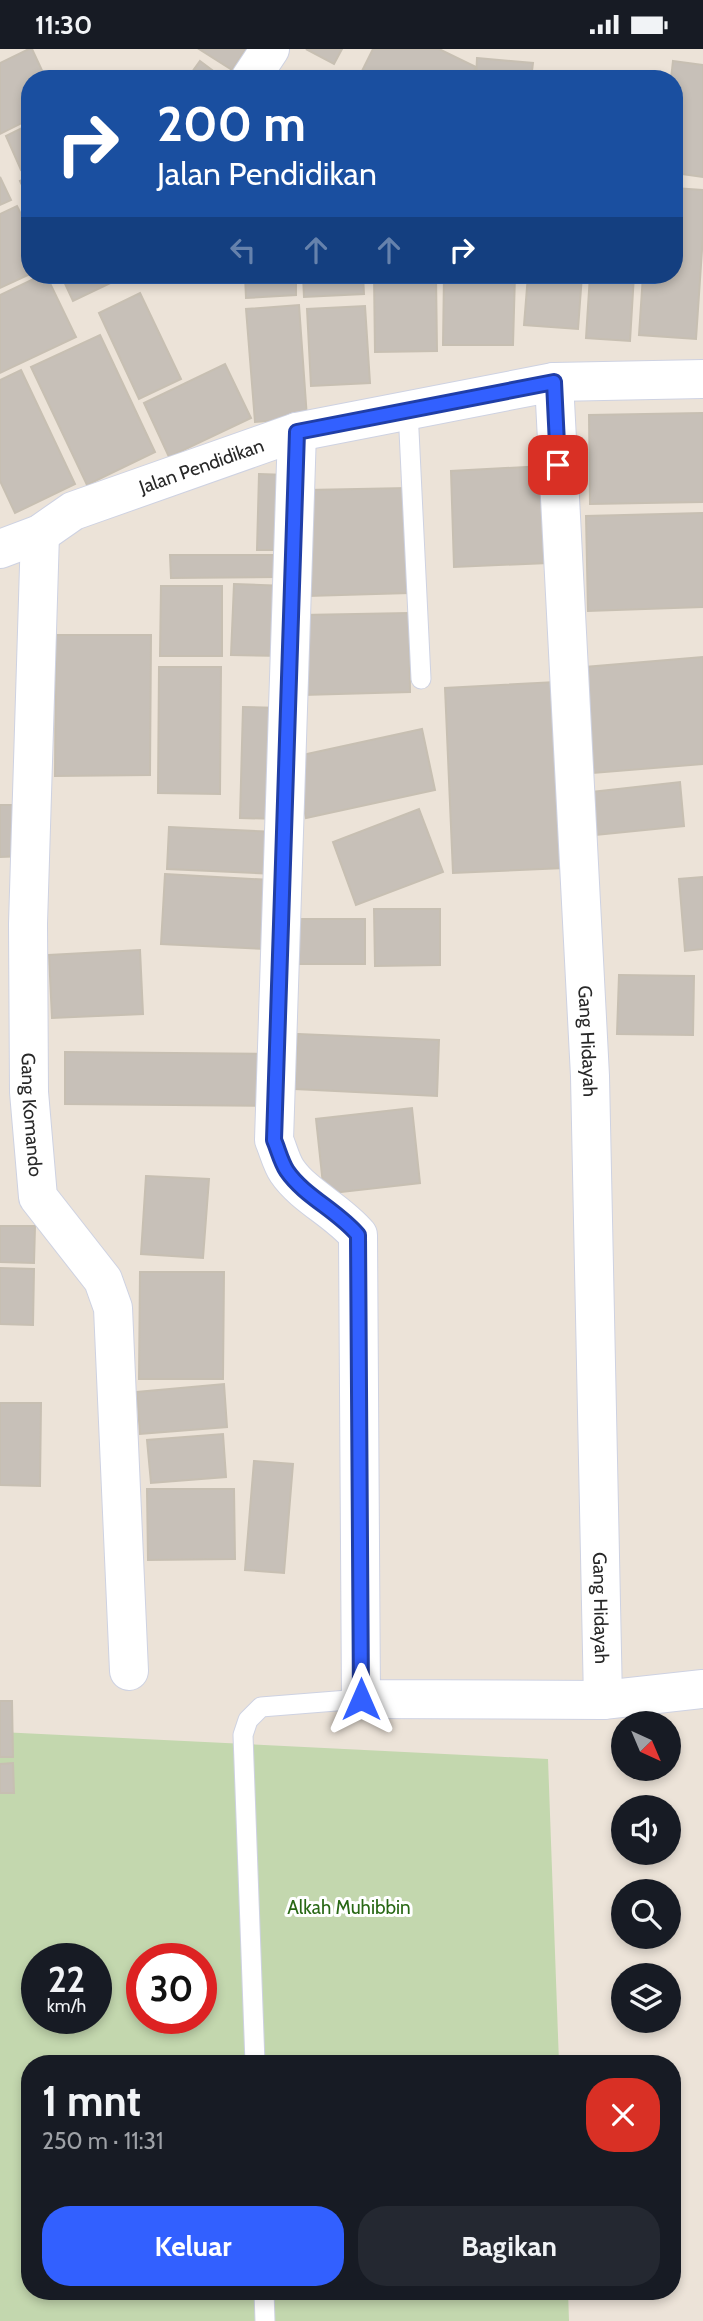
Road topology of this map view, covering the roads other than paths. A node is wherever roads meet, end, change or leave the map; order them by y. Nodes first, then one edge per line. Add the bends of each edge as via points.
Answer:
1 (270, 49) edge
2 (256, 70) edge
3 (703, 379) edge
4 (554, 382) junction
5 (408, 410) junction
6 (297, 432) junction
7 (40, 534) junction
8 (0, 549) edge
9 (422, 679) dead end
10 (129, 1671) dead end
11 (703, 1689) edge
12 (361, 1699) junction
13 (603, 1700) junction
14 (255, 2055) edge
15 (264, 2300) edge
16 (265, 2321) edge

1 - 2 street
3 - 4 street, Jalan Pendidikan
4 - 5 street, Jalan Pendidikan
4 - 13 street, Gang Hidayah via 590,1076
5 - 6 street, Jalan Pendidikan
5 - 9 lane
6 - 7 street, Jalan Pendidikan via 73,510
6 - 12 street via 274,1140 287,1171 358,1235
7 - 8 street, Jalan Pendidikan
7 - 10 street, Gang Komando via 29,1092 38,1197 103,1280 113,1308
11 - 13 street
12 - 13 street
12 - 14 lane via 261,1707 248,1720 243,1735
15 - 16 lane

